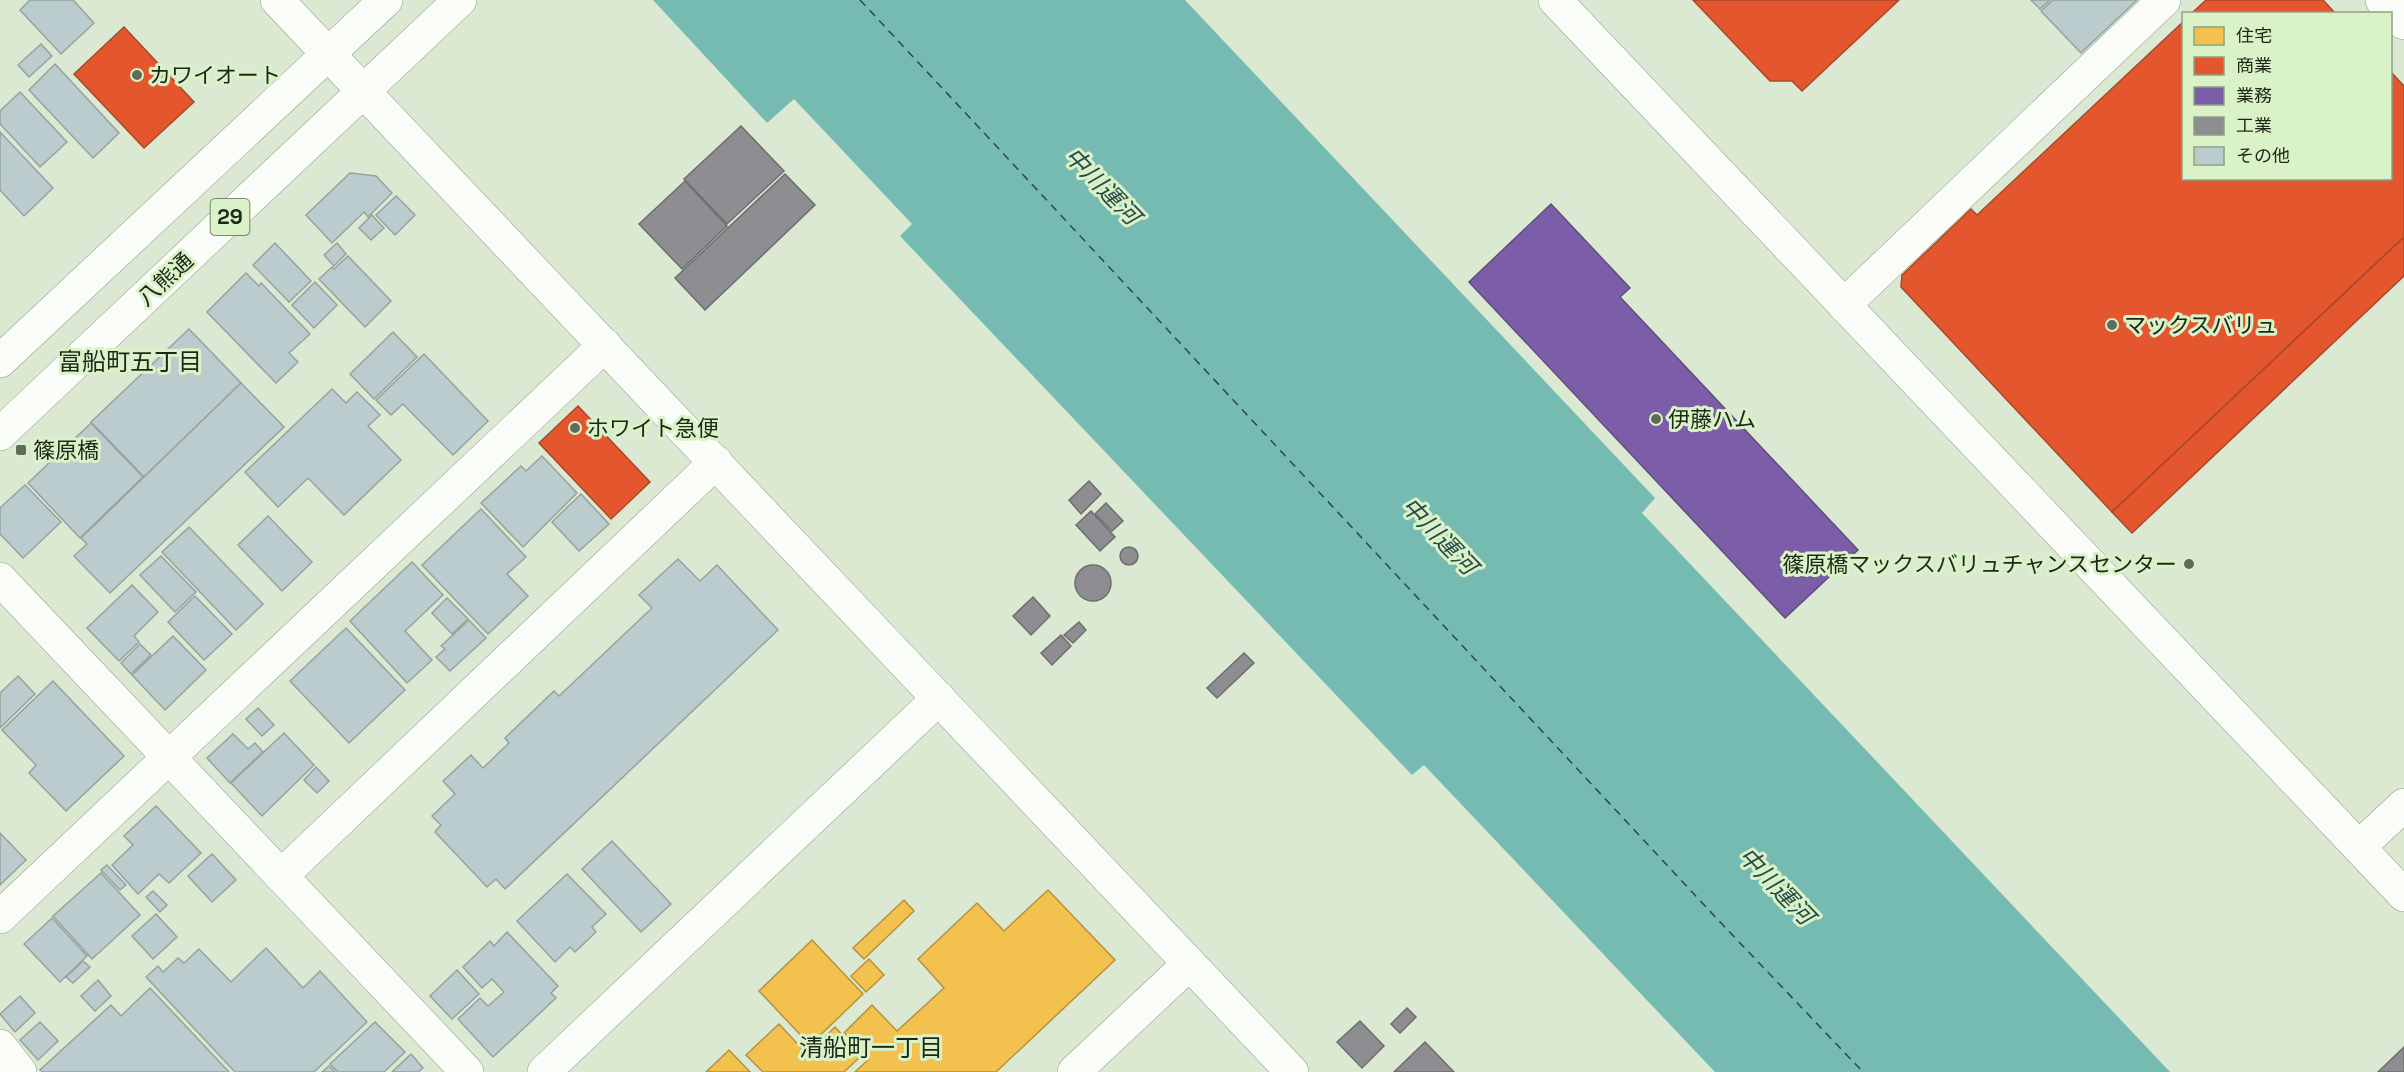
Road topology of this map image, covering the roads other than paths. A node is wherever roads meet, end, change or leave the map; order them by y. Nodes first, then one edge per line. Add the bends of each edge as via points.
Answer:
1 (277, 0) edge
2 (386, 0) edge
3 (460, 0) edge
4 (1555, 0) edge
5 (2164, 0) edge
6 (2382, 0) edge
7 (2404, 23) edge
8 (329, 53) junction
9 (364, 90) junction
10 (1844, 305) junction
11 (605, 345) junction
12 (0, 361) edge
13 (0, 434) edge
14 (716, 462) junction
15 (0, 579) edge
16 (939, 698) junction
17 (169, 757) junction
18 (2404, 805) edge
19 (2359, 848) junction
20 (281, 876) junction
21 (2404, 895) edge
22 (0, 917) edge
23 (1189, 964) junction
24 (0, 1046) edge
25 (20, 1072) edge
26 (467, 1072) edge
27 (544, 1072) edge
28 (1074, 1072) edge
29 (1292, 1072) edge

1 - 8 street
2 - 8 street, 29
3 - 9 street, 八熊通 / 29
4 - 10 street
5 - 10 street
6 - 7 street
8 - 9 street
8 - 12 street, 29
9 - 11 street
9 - 13 street, 八熊通 / 29
10 - 19 street
11 - 14 street
11 - 17 street
14 - 16 street
14 - 20 street
15 - 17 street
16 - 23 street
16 - 27 street
17 - 20 street
17 - 22 street
18 - 19 street
19 - 21 street
20 - 26 street
23 - 28 street
23 - 29 street
24 - 25 street

